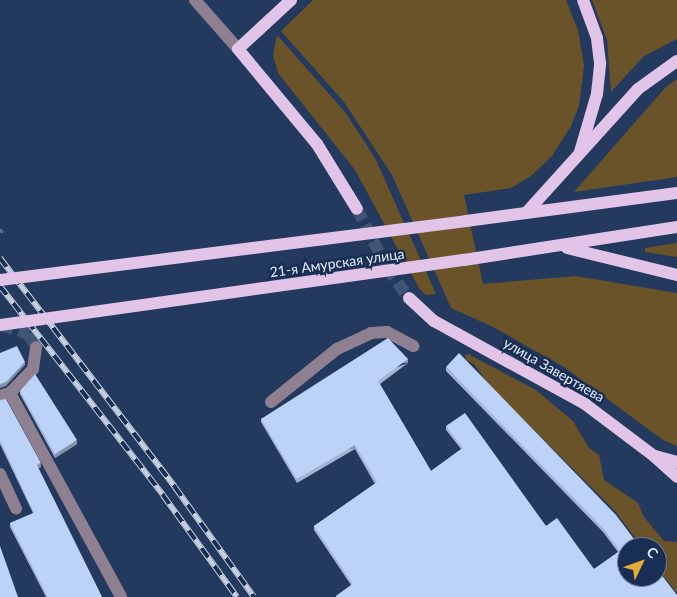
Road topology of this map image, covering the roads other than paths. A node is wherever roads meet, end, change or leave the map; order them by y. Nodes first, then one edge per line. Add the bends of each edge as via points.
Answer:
1 (195, 0) edge
2 (291, 0) edge
3 (583, 0) edge
4 (238, 49) junction
5 (677, 61) edge
6 (577, 159) junction
7 (677, 193) edge
8 (357, 209) tunnel mouth
9 (526, 213) junction
10 (677, 227) edge
11 (560, 247) junction
12 (677, 275) edge
13 (0, 280) edge
14 (409, 298) tunnel mouth
15 (0, 325) edge
16 (413, 346) dead end
17 (36, 347) dead end
18 (5, 395) edge
19 (271, 402) dead end
20 (654, 456) junction
21 (677, 462) edge
22 (0, 474) edge
23 (677, 478) edge
24 (16, 509) dead end
25 (121, 597) edge

1 - 4 street
2 - 4 main road
3 - 6 main road via 597,38 600,63 597,94
4 - 8 main road via 318,144
5 - 6 main road via 638,89
6 - 9 main road
7 - 9 main road, 21-я Амурская улица
9 - 13 main road, 21-я Амурская улица, bridge
10 - 11 main road, 21-я Амурская улица
11 - 12 main road
11 - 15 main road, 21-я Амурская улица, bridge
14 - 20 main road, улица Завертяева via 434,321 585,404
16 - 19 street via 387,332 372,333 337,349
17 - 18 street via 33,369
18 - 25 street
20 - 21 main road
20 - 23 main road, улица Завертяева
22 - 24 street

